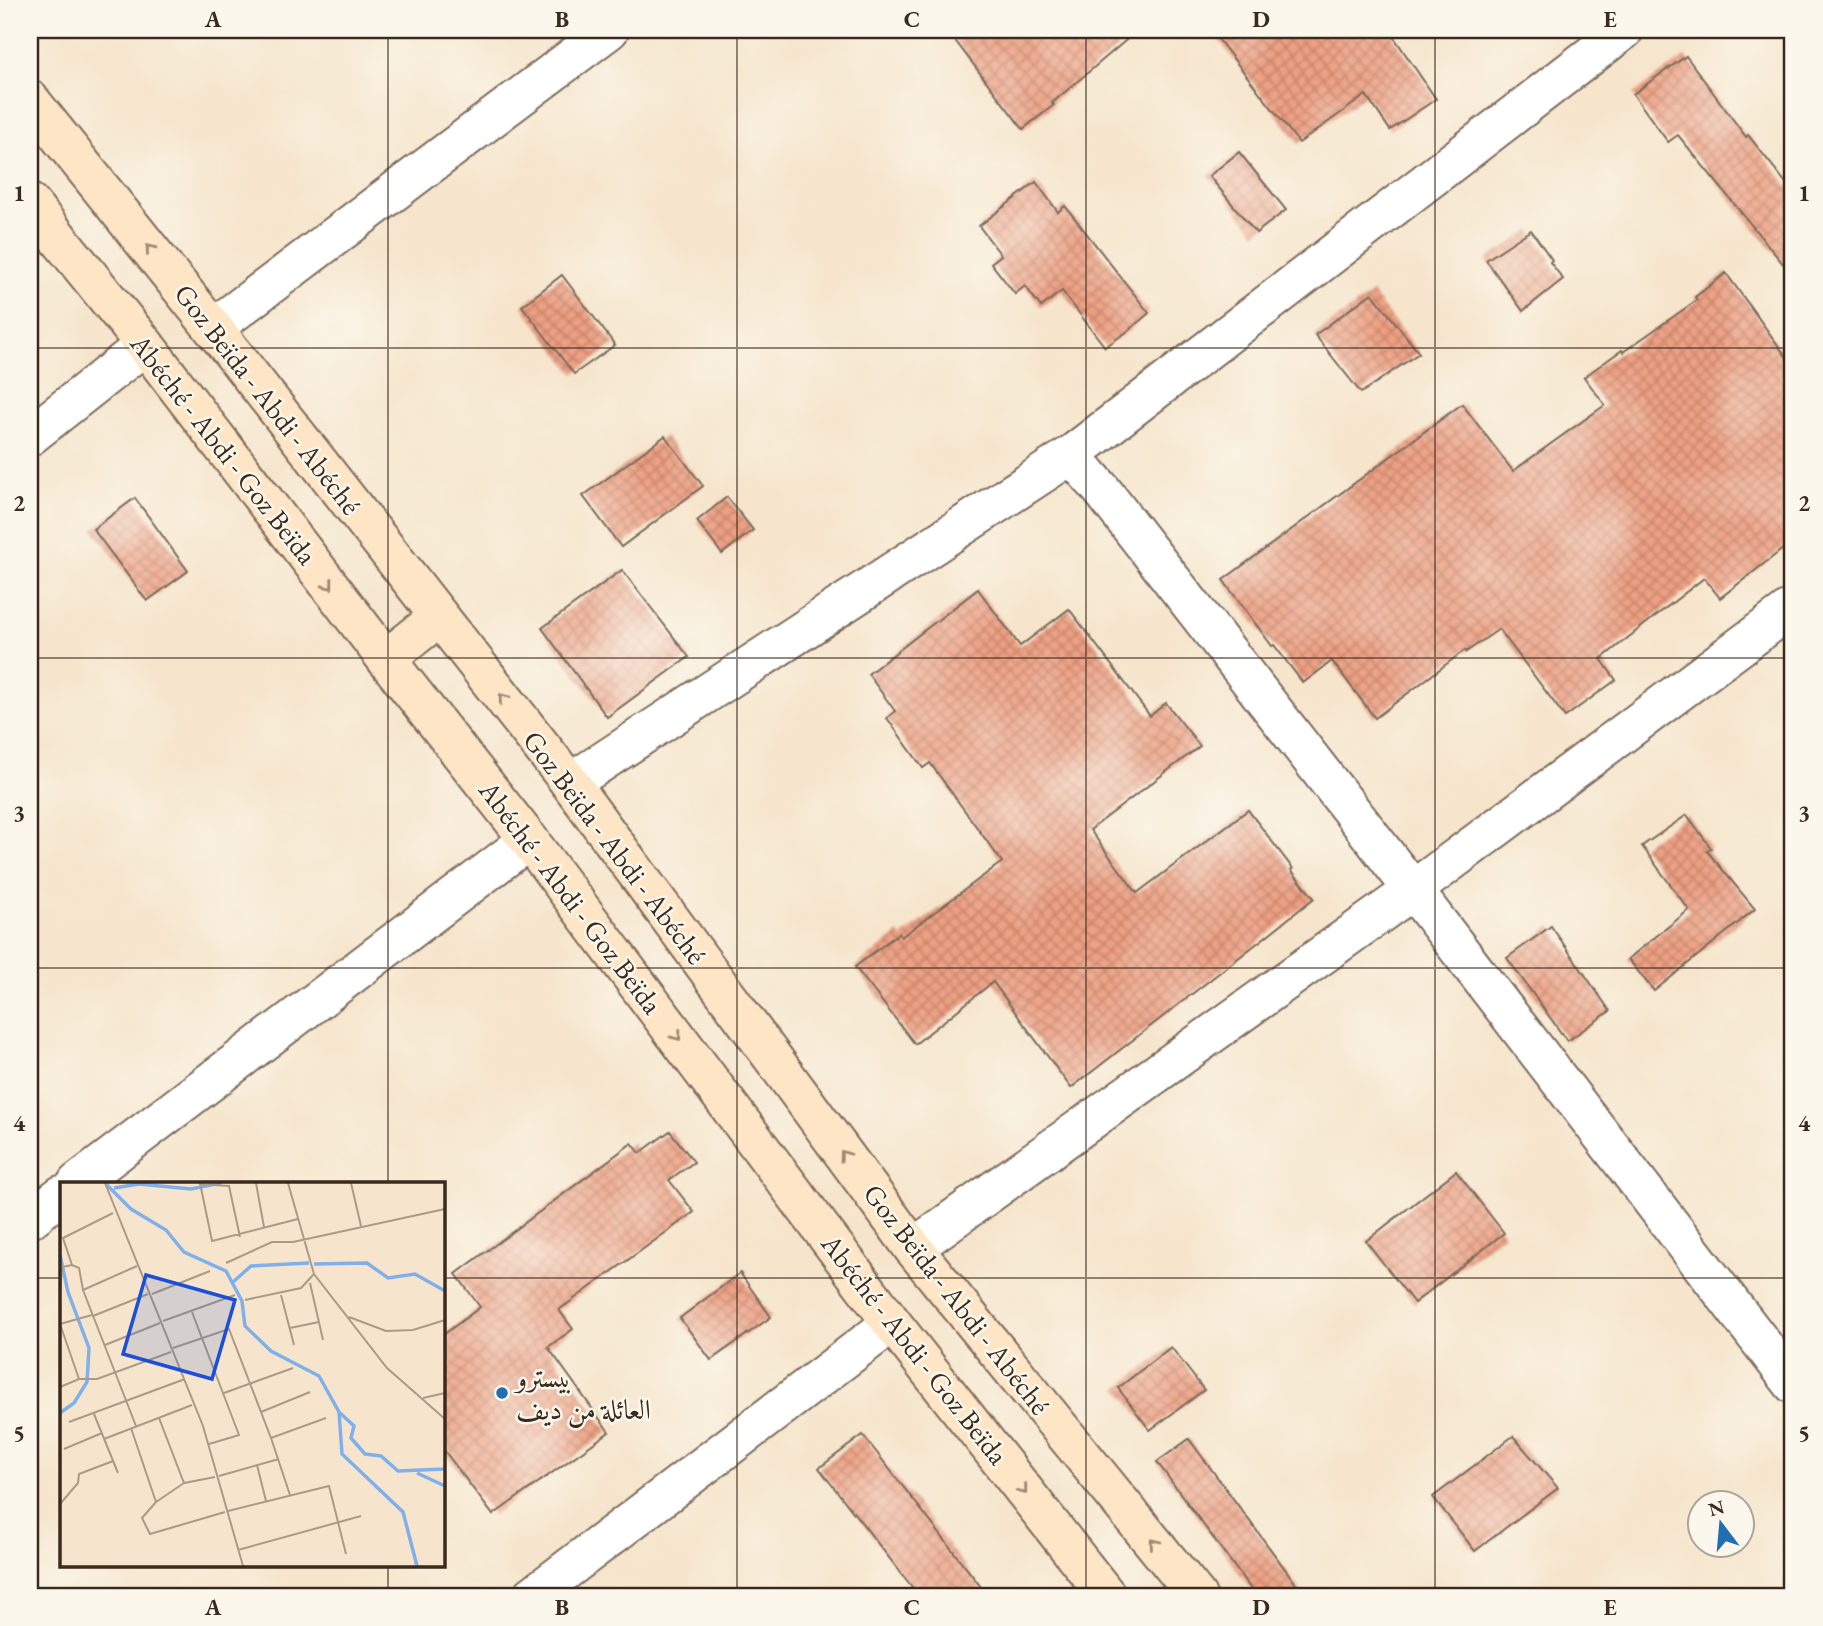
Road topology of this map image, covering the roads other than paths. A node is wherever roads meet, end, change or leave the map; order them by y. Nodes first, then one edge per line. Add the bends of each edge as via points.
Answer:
1 (609, 30) edge
2 (1624, 30) edge
3 (30, 100) edge
4 (30, 203) edge
5 (213, 328) junction
6 (145, 345) junction
7 (30, 436) edge
8 (1071, 455) junction
9 (1793, 607) edge
10 (439, 617) junction
11 (386, 659) junction
12 (570, 783) junction
13 (529, 839) junction
14 (1413, 890) junction
15 (78, 1182) edge
16 (60, 1196) edge
17 (30, 1219) edge
18 (913, 1248) junction
19 (892, 1323) junction
20 (1793, 1384) edge
21 (532, 1596) edge
22 (1107, 1596) edge
23 (1197, 1596) edge

1 - 5 street
2 - 8 street
5 -> 3 main road, Goz Beïda - Abdi - Abéché
4 - 6 main road, Abéché - Abdi - Goz Beïda
5 - 10 main road, Goz Beïda - Abdi - Abéché
6 - 7 street
6 -> 11 main road, Abéché - Abdi - Goz Beïda
8 - 12 street
8 - 14 street
9 - 14 street
10 - 11 main road
12 -> 10 main road, Goz Beïda - Abdi - Abéché
11 - 13 main road, Abéché - Abdi - Goz Beïda
18 -> 12 main road, Goz Beïda - Abdi - Abéché
13 - 15 street
13 -> 19 main road, Abéché - Abdi - Goz Beïda
14 - 18 street
14 - 20 street
16 - 17 street
23 -> 18 main road, Goz Beïda - Abdi - Abéché
19 - 21 street
19 -> 22 main road, Abéché - Abdi - Goz Beïda

